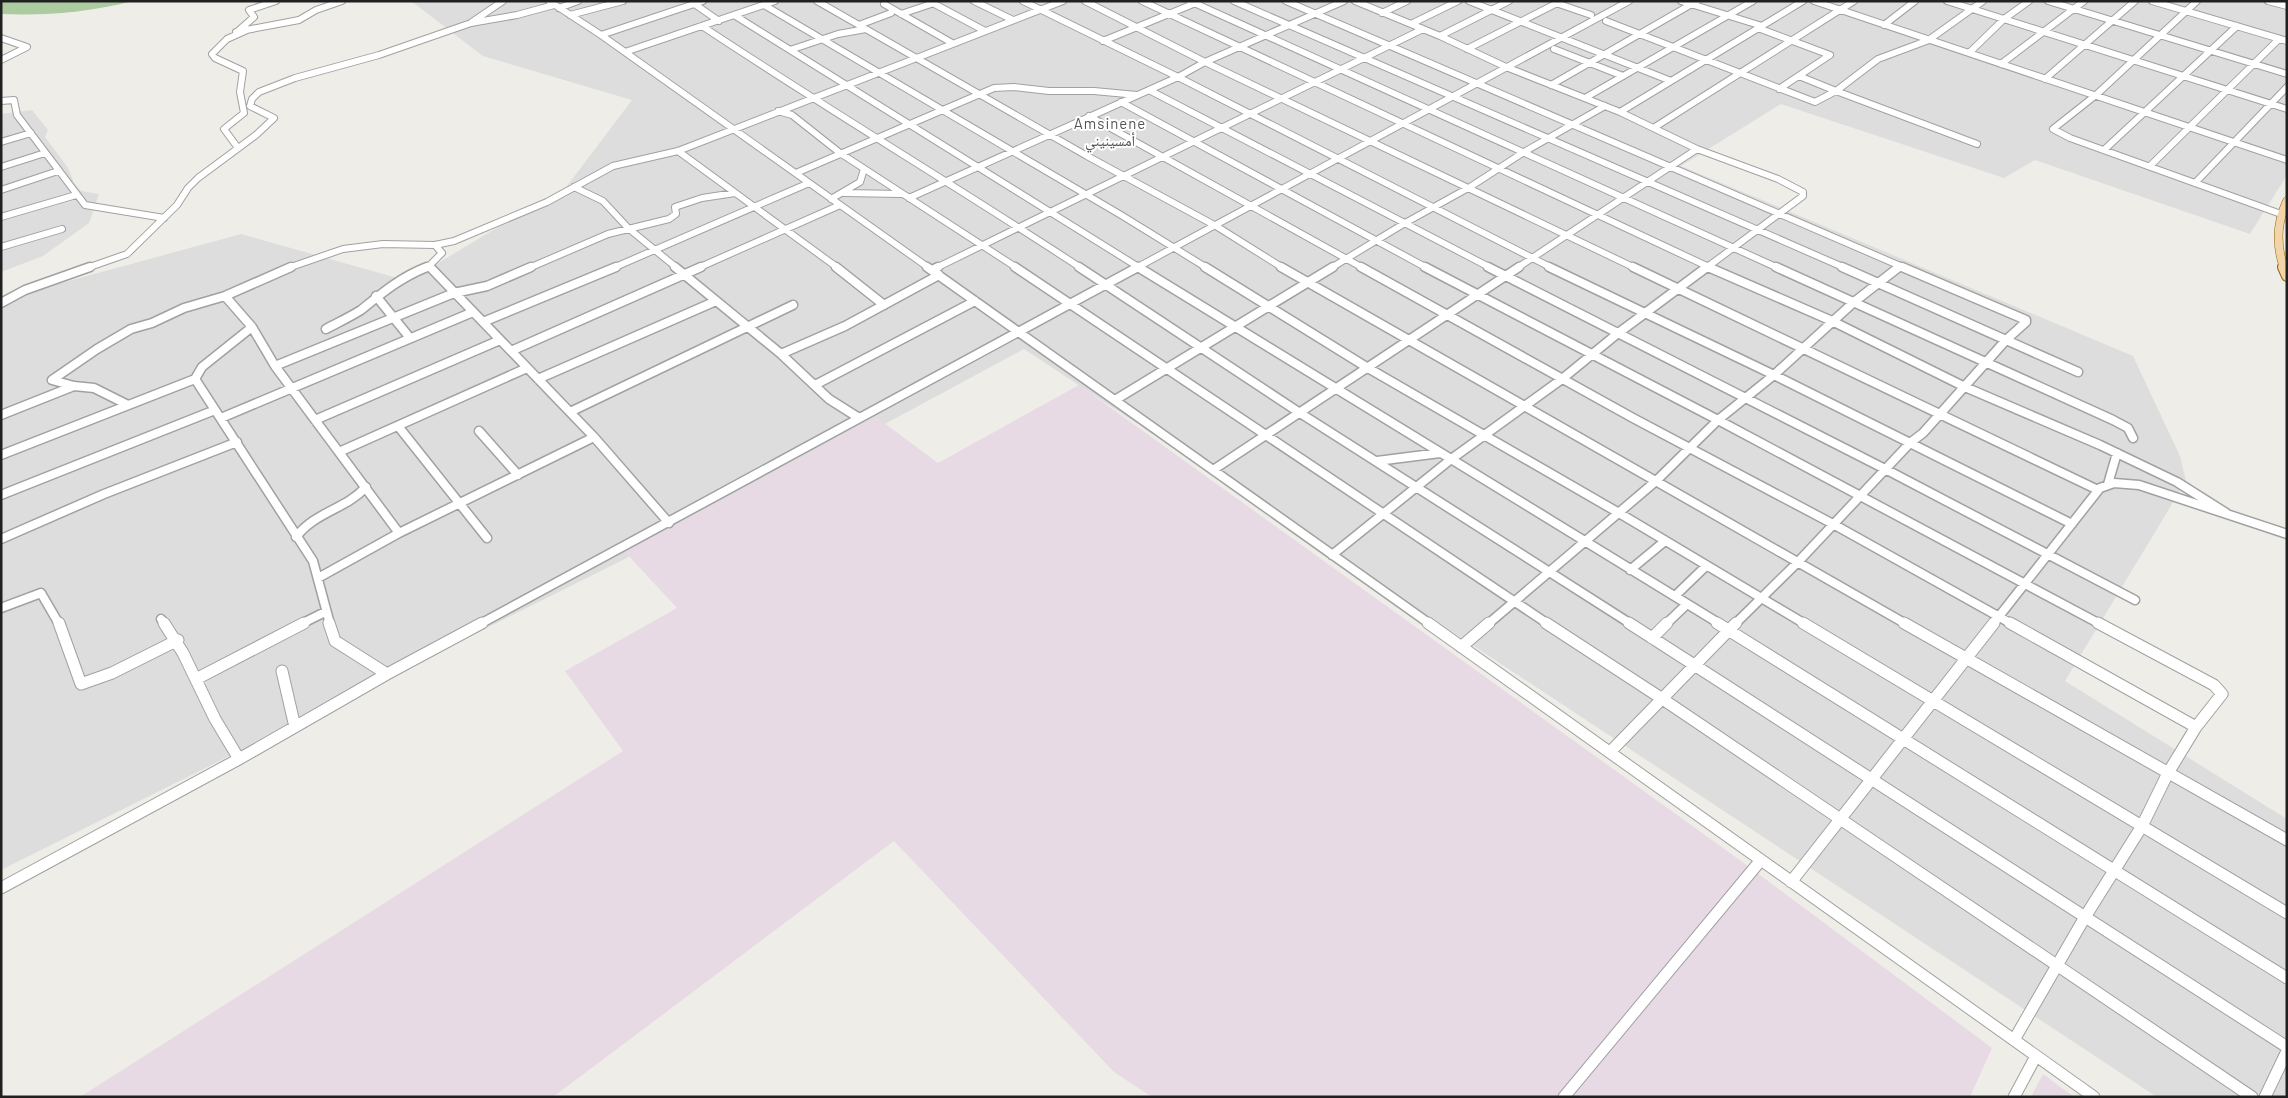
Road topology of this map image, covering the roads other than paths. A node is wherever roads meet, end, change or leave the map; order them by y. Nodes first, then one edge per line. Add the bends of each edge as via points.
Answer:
1 (276, 1) edge
2 (342, 1) edge
3 (503, 1) edge
4 (578, 1) edge
5 (622, 1) edge
6 (703, 1) edge
7 (775, 1) edge
8 (818, 1) edge
9 (974, 1) edge
10 (1023, 1) edge
11 (1062, 1) edge
12 (1085, 1) edge
13 (1142, 1) edge
14 (1234, 1) edge
15 (1286, 1) edge
16 (1344, 1) edge
17 (1355, 1) edge
18 (1407, 1) edge
19 (1458, 1) edge
20 (1469, 1) edge
21 (1509, 1) edge
22 (1629, 1) edge
23 (1681, 1) edge
24 (1698, 1) edge
25 (1753, 1) edge
26 (1803, 1) edge
27 (1814, 1) edge
28 (1854, 1) edge
29 (1915, 1) edge
30 (1947, 1) edge
31 (1983, 1) edge
32 (2029, 1) edge
33 (2048, 1) edge
34 (2084, 1) edge
35 (2135, 1) edge
36 (2152, 1) edge
37 (2197, 1) edge
38 (2268, 1) edge
39 (692, 2) edge
40 (932, 2) edge
41 (1195, 2) edge
42 (1557, 2) edge
43 (884, 4) dead end
44 (554, 5) edge
45 (764, 5) junction
46 (1691, 5) junction
47 (2287, 6) edge
48 (1972, 9) junction
49 (2075, 9) junction
50 (1041, 10) junction
51 (1840, 10) junction
52 (1490, 11) junction
53 (2187, 12) junction
54 (891, 13) dead end
55 (1382, 13) junction
56 (901, 14) junction
57 (1169, 14) junction
58 (1316, 14) junction
59 (570, 15) junction
60 (734, 15) junction
61 (1591, 15) dead end
62 (1727, 16) junction
63 (2004, 19) junction
64 (719, 21) junction
65 (1010, 21) junction
66 (1606, 21) dead end
67 (2112, 21) junction
68 (1519, 22) junction
69 (471, 23) junction
70 (1411, 24) junction
71 (1884, 24) junction
72 (860, 25) junction
73 (1291, 25) junction
74 (702, 26) junction
75 (1138, 26) junction
76 (2237, 26) junction
77 (1760, 27) junction
78 (866, 29) junction
79 (1423, 29) junction
80 (985, 31) junction
81 (236, 32) junction
82 (2044, 32) junction
83 (1640, 34) junction
84 (601, 35) junction
85 (1266, 36) junction
86 (1440, 36) junction
87 (2160, 36) junction
88 (1, 38) edge
89 (1562, 38) junction
90 (2279, 39) junction
91 (824, 40) junction
92 (1793, 40) junction
93 (1929, 40) junction
94 (1104, 41) junction
95 (2287, 41) edge
96 (952, 43) junction
97 (2082, 44) junction
98 (1388, 46) junction
99 (1239, 47) junction
100 (1674, 47) junction
101 (1467, 49) junction
102 (1554, 49) dead end
103 (790, 50) junction
104 (2210, 51) junction
105 (626, 52) junction
106 (1969, 53) junction
107 (1604, 55) junction
108 (915, 58) junction
109 (1365, 58) junction
110 (1706, 59) junction
111 (1, 60) edge
112 (2132, 60) junction
113 (1205, 62) junction
114 (1590, 63) junction
115 (2001, 64) junction
116 (2253, 64) junction
117 (1506, 67) junction
118 (1638, 68) junction
119 (1341, 70) junction
120 (878, 73) junction
121 (1742, 73) junction
122 (2287, 74) edge
123 (1623, 76) junction
124 (1799, 76) junction
125 (2182, 76) junction
126 (1178, 77) junction
127 (2045, 79) junction
128 (1670, 81) junction
129 (1315, 82) junction
130 (1478, 82) junction
131 (1551, 85) junction
132 (845, 86) junction
133 (2287, 87) edge
134 (1779, 88) junction
135 (1150, 90) junction
136 (2227, 90) junction
137 (1836, 91) junction
138 (980, 94) junction
139 (1137, 95) junction
140 (2096, 95) junction
141 (1453, 96) junction
142 (1282, 98) junction
143 (1585, 98) junction
144 (812, 99) junction
145 (1, 101) edge
146 (1121, 102) junction
147 (2270, 104) junction
148 (1605, 106) junction
149 (1429, 108) junction
150 (2287, 109) edge
151 (943, 110) junction
152 (778, 111) junction
153 (1620, 112) junction
154 (2146, 112) junction
155 (1250, 115) junction
156 (1089, 116) junction
157 (1403, 122) junction
158 (911, 124) junction
159 (1573, 124) junction
160 (1655, 127) junction
161 (2190, 127) junction
162 (1223, 128) junction
163 (732, 129) junction
164 (31, 134) junction
165 (1052, 135) junction
166 (877, 138) junction
167 (1549, 138) junction
168 (1371, 140) junction
169 (1, 142) edge
170 (1195, 142) junction
171 (2234, 142) junction
172 (1977, 144) dead end
173 (238, 148) junction
174 (1697, 149) junction
175 (678, 150) junction
176 (2104, 150) junction
177 (45, 152) junction
178 (1012, 152) junction
179 (1524, 152) junction
180 (840, 153) junction
181 (1164, 157) junction
182 (1338, 159) junction
183 (2287, 160) edge
184 (979, 166) junction
185 (1674, 166) junction
186 (2150, 166) junction
187 (1, 167) edge
188 (1501, 168) junction
189 (864, 169) junction
190 (58, 171) junction
191 (796, 174) junction
192 (1311, 174) junction
193 (1125, 176) junction
194 (1649, 181) junction
195 (944, 182) junction
196 (809, 183) junction
197 (2195, 183) junction
198 (574, 187) junction
199 (1470, 187) junction
200 (1283, 189) junction
201 (1, 190) edge
202 (735, 193) junction
203 (844, 193) junction
204 (902, 194) junction
205 (76, 195) junction
206 (1087, 196) junction
207 (1623, 196) junction
208 (909, 198) junction
209 (831, 199) junction
210 (2287, 202) edge
211 (840, 205) junction
212 (1252, 205) junction
213 (753, 207) junction
214 (1433, 207) junction
215 (1052, 212) junction
216 (1598, 213) junction
217 (1781, 213) junction
218 (2281, 214) junction
219 (1, 217) edge
220 (164, 218) junction
221 (1405, 223) junction
222 (1216, 226) junction
223 (62, 228) dead end
224 (628, 228) junction
225 (1020, 228) junction
226 (784, 229) junction
227 (1759, 230) junction
228 (1566, 234) junction
229 (1376, 241) junction
230 (435, 245) junction
231 (984, 246) junction
232 (1, 247) edge
233 (1174, 248) junction
234 (1736, 248) junction
235 (657, 250) junction
236 (1533, 258) junction
237 (1346, 259) junction
238 (429, 266) junction
239 (1900, 266) junction
240 (1139, 267) junction
241 (1708, 267) junction
242 (935, 273) junction
243 (685, 274) junction
244 (1506, 276) junction
245 (2287, 276) edge
246 (1877, 282) junction
247 (1307, 283) junction
248 (1104, 285) junction
249 (1680, 289) junction
250 (454, 293) junction
251 (1477, 295) junction
252 (225, 296) junction
253 (376, 296) junction
254 (716, 301) junction
255 (976, 301) junction
256 (1854, 302) junction
257 (1, 303) edge
258 (794, 305) dead end
259 (884, 305) junction
260 (1069, 305) junction
261 (1270, 307) junction
262 (473, 312) junction
263 (1446, 314) junction
264 (1646, 314) junction
265 (394, 317) junction
266 (1832, 321) junction
267 (483, 322) junction
268 (746, 326) junction
269 (1236, 326) junction
270 (252, 327) junction
271 (326, 329) dead end
272 (1018, 332) junction
273 (1618, 334) junction
274 (410, 338) junction
275 (500, 340) junction
276 (1408, 340) junction
277 (2006, 340) junction
278 (1202, 347) junction
279 (1804, 349) junction
280 (511, 351) junction
281 (781, 354) junction
282 (1592, 354) junction
283 (1986, 362) junction
284 (275, 366) junction
285 (527, 368) junction
286 (1368, 368) junction
287 (1167, 370) junction
288 (2078, 372) dead end
289 (1774, 375) junction
290 (195, 379) junction
291 (538, 379) junction
292 (1562, 379) junction
293 (815, 384) junction
294 (74, 386) junction
295 (1965, 387) junction
296 (292, 388) junction
297 (1337, 389) junction
298 (1744, 398) junction
299 (1115, 400) junction
300 (128, 405) junction
301 (1524, 406) junction
302 (216, 410) junction
303 (570, 412) junction
304 (1300, 413) junction
305 (1, 415) edge
306 (1940, 415) junction
307 (221, 418) junction
308 (859, 418) junction
309 (315, 420) junction
310 (1718, 420) junction
311 (398, 426) junction
312 (479, 431) dead end
313 (1483, 435) junction
314 (1266, 436) junction
315 (594, 438) junction
316 (2133, 438) dead end
317 (237, 442) junction
318 (1910, 443) junction
319 (1689, 449) junction
320 (339, 452) junction
321 (1440, 453) junction
322 (2118, 453) junction
323 (1, 455) edge
324 (1450, 460) junction
325 (1377, 461) junction
326 (1212, 470) junction
327 (1887, 470) junction
328 (518, 475) junction
329 (1656, 481) junction
330 (2108, 484) junction
331 (366, 487) junction
332 (1417, 487) junction
333 (2098, 490) junction
334 (1, 495) edge
335 (1861, 497) junction
336 (460, 504) junction
337 (1619, 513) junction
338 (2226, 513) junction
339 (1384, 514) junction
340 (669, 523) junction
341 (1833, 524) junction
342 (2072, 524) junction
343 (399, 534) junction
344 (2287, 534) edge
345 (296, 536) junction
346 (487, 538) dead end
347 (1, 539) edge
348 (1583, 541) junction
349 (1665, 541) junction
350 (2049, 554) junction
351 (1332, 555) junction
352 (1798, 562) junction
353 (1706, 566) junction
354 (1630, 570) junction
355 (1548, 571) junction
356 (318, 578) junction
357 (2024, 585) junction
358 (1675, 596) junction
359 (1760, 598) junction
360 (2135, 600) dead end
361 (1512, 601) junction
362 (1687, 604) junction
363 (1, 608) edge
364 (325, 612) junction
365 (1998, 618) junction
366 (161, 619) dead end
367 (1728, 630) junction
368 (1652, 638) junction
369 (178, 640) junction
370 (1461, 647) junction
371 (1967, 658) junction
372 (1694, 665) junction
373 (282, 671) dead end
374 (387, 674) junction
375 (198, 678) junction
376 (1661, 698) junction
377 (1933, 701) junction
378 (2196, 726) junction
379 (295, 727) junction
380 (1904, 738) junction
381 (1610, 752) junction
382 (239, 759) junction
383 (2168, 773) junction
384 (1872, 778) junction
385 (1840, 819) junction
386 (2142, 826) junction
387 (2287, 840) edge
388 (1761, 860) junction
389 (2114, 871) junction
390 (1792, 882) junction
391 (1, 888) edge
392 (2287, 913) edge
393 (2086, 917) junction
394 (2058, 968) junction
395 (2287, 978) edge
396 (2014, 1040) junction
397 (2287, 1047) edge
398 (2287, 1051) edge
399 (2036, 1056) junction
400 (1564, 1097) edge
401 (2014, 1097) edge
402 (2094, 1097) edge
403 (2252, 1097) edge
404 (2265, 1097) edge

1 - 81 street via 249,10 254,17
2 - 81 street via 299,20
3 - 69 street
4 - 44 street
5 - 59 street
6 - 39 street
7 - 45 street
8 - 72 street
9 - 65 street
10 - 50 street
11 - 50 street
12 - 75 street
13 - 57 street
14 - 73 street
15 - 58 street
16 - 58 street
17 - 55 street
18 - 55 street
19 - 70 street
20 - 52 street
21 - 52 street
22 - 89 street
23 - 46 street
24 - 46 street
25 - 62 street
26 - 77 street
27 - 51 street
28 - 51 street
29 - 71 street
30 - 48 street
31 - 48 street
32 - 63 street
33 - 49 street
34 - 49 street
35 - 67 street
36 - 53 street
37 - 53 street
38 - 47 street
39 - 64 street
39 - 84 street
40 - 56 street
40 - 80 street
41 - 57 street
41 - 85 street
42 - 61 street
42 - 68 street
43 - 56 street
44 - 59 street
44 - 69 street via 517,16
45 - 60 street
45 - 91 street
46 - 62 street
46 - 83 street
48 - 63 street
48 - 93 street
49 - 67 street
49 - 82 street
50 - 65 street
50 - 94 street
51 - 71 street
51 - 92 street
52 - 68 street
52 - 86 street
53 - 76 street
53 - 87 street
54 - 72 street
55 - 70 street
56 - 96 street
57 - 75 street
57 - 99 street
58 - 73 street
58 - 98 street
59 - 84 street
60 - 64 street
60 - 103 street
62 - 77 street
62 - 100 street
63 - 82 street
63 - 106 street
64 - 74 street
65 - 80 street
66 - 83 street
67 - 87 street
67 - 97 street
68 - 89 street
68 - 101 street
69 - 173 street via 259,92 250,106 274,118
70 - 79 street
71 - 93 street
72 - 78 street
73 - 85 street
73 - 109 street
74 - 105 street
74 - 144 street
75 - 94 street
75 - 113 street
76 - 90 street
76 - 104 street
77 - 92 street
77 - 110 street
78 - 91 street
78 - 108 street
79 - 86 street
79 - 98 street
80 - 96 street
81 - 173 street via 217,46 212,54 243,71 239,93 244,113 224,130
82 - 97 street
82 - 115 street
83 - 100 street
83 - 107 street
84 - 105 street
85 - 99 street
85 - 119 street
86 - 101 street
87 - 104 street
87 - 112 street
88 - 111 street via 27,48
89 - 107 street
89 - 117 street
90 - 95 street
90 - 116 street
91 - 103 street
91 - 120 street
92 - 121 street
92 - 124 street via 1830,55
93 - 106 street
93 - 137 street via 1878,59
94 - 126 street
96 - 108 street
97 - 112 street
97 - 127 street
98 - 109 street
98 - 130 street
99 - 113 street
99 - 129 street
100 - 110 street
100 - 118 street
101 - 117 street
102 - 114 street
103 - 132 street
104 - 116 street
104 - 125 street
105 - 163 street
106 - 115 street
107 - 114 street
107 - 118 street
108 - 120 street
108 - 138 street
109 - 119 street
109 - 141 street
110 - 121 street
110 - 128 street
112 - 125 street
112 - 140 street
113 - 126 street
113 - 142 street
114 - 123 street
114 - 131 street
115 - 127 street
116 - 122 street
116 - 136 street
117 - 130 street
117 - 131 street
118 - 123 street
118 - 128 street
119 - 129 street
119 - 149 street
120 - 132 street
120 - 151 street
121 - 134 street
121 - 160 street
123 - 143 street
124 - 134 street
124 - 137 street
125 - 136 street
125 - 154 street
126 - 135 street
126 - 155 street
127 - 140 street
128 - 153 street
129 - 142 street
129 - 157 street
130 - 141 street
130 - 159 street
131 - 143 street
132 - 144 street
132 - 158 street
133 - 147 street
134 - 137 street via 1815,102
135 - 139 street
135 - 162 street
136 - 147 street
136 - 161 street
137 - 172 street
138 - 139 street via 994,88 1014,87
138 - 151 street
138 - 165 street
139 - 146 street
140 - 154 street
140 - 176 street via 2054,129
141 - 149 street
141 - 167 street
142 - 155 street
142 - 168 street
143 - 148 street
144 - 152 street
144 - 166 street
145 - 164 street via 14,100 17,116
146 - 156 street
146 - 170 street
147 - 150 street
147 - 171 street
148 - 153 street
148 - 159 street
149 - 157 street
149 - 179 street
151 - 158 street
151 - 178 street
152 - 163 street
152 - 180 street via 792,115
153 - 160 street
154 - 161 street
154 - 176 street
155 - 162 street
155 - 182 street
156 - 165 street
156 - 181 street
157 - 168 street
157 - 188 street
158 - 166 street
158 - 184 street
159 - 167 street
159 - 185 street
160 - 174 street
161 - 171 street
161 - 186 street
162 - 170 street
162 - 192 street
163 - 175 street
163 - 191 street
164 - 169 street
164 - 177 street
165 - 178 street
165 - 193 street
166 - 180 street
166 - 195 street
167 - 179 street
167 - 194 street
168 - 182 street
168 - 199 street
170 - 181 street
170 - 200 street
171 - 183 street
171 - 197 street
173 - 220 street via 198,178
174 - 185 street
174 - 217 street via 1776,178 1803,192 1803,196
175 - 198 street via 613,166
175 - 202 street
176 - 186 street
177 - 187 street
177 - 190 street
178 - 184 street
178 - 206 street
179 - 188 street
179 - 207 street
180 - 189 street
180 - 191 street
181 - 193 street
181 - 212 street
182 - 192 street
182 - 214 street
184 - 195 street
184 - 215 street
185 - 194 street
185 - 217 street
186 - 197 street
188 - 199 street
188 - 216 street
189 - 203 street via 860,182
189 - 204 street
190 - 201 street
190 - 205 street
191 - 196 street
192 - 200 street
192 - 221 street
193 - 206 street
193 - 222 street
194 - 207 street
194 - 227 street
195 - 208 street
195 - 225 street
196 - 209 street
196 - 213 street
197 - 218 street
198 - 224 street via 603,201
198 - 230 street via 512,218 454,241
199 - 214 street
199 - 228 street
200 - 212 street
200 - 229 street
202 - 213 street
202 - 224 street via 702,198 675,207 676,214 669,219
203 - 204 street
203 - 209 street
204 - 208 street
205 - 219 street
205 - 220 street via 91,207 122,209
206 - 215 street
206 - 233 street
207 - 216 street
207 - 234 street
208 - 231 street
209 - 211 street
210 - 218 main road
211 - 226 street
211 - 242 street
212 - 222 street
212 - 237 street
213 - 226 street
213 - 235 street
214 - 221 street
214 - 236 street
215 - 225 street
215 - 240 street
216 - 228 street
216 - 241 street
217 - 227 street
217 - 239 street
218 - 245 main road via 2278,251
220 - 257 street via 127,254 25,290
221 - 229 street
221 - 244 street
222 - 233 street
222 - 247 street
223 - 232 street
224 - 235 street
224 - 250 street via 487,286
225 - 231 street
225 - 248 street
226 - 243 street
226 - 259 street
227 - 234 street
227 - 246 street
228 - 236 street
228 - 249 street
229 - 237 street
229 - 251 street
230 - 238 street via 442,253
230 - 252 street via 383,244 343,249 307,260
231 - 242 street
231 - 260 street
233 - 240 street
233 - 261 street
234 - 241 street
234 - 256 street
235 - 243 street
235 - 267 street
236 - 244 street
236 - 264 street
237 - 247 street
237 - 263 street
238 - 250 street
238 - 253 street via 409,274
239 - 246 street
239 - 277 street via 2023,317 2026,322
240 - 248 street
240 - 269 street
241 - 249 street
241 - 266 street
242 - 255 street
242 - 259 street
243 - 254 street
243 - 280 street
244 - 251 street
244 - 273 street
246 - 256 street
246 - 277 street
247 - 261 street
247 - 276 street
248 - 260 street
248 - 278 street
249 - 264 street
249 - 279 street
250 - 262 street
250 - 265 street
251 - 263 street
251 - 282 street
252 - 270 street
252 - 294 street via 131,329 52,380
253 - 265 street
253 - 271 street via 360,310
254 - 268 street
254 - 291 street
255 - 272 street
255 - 293 street
256 - 266 street
256 - 283 street
258 - 268 street
259 - 281 street
260 - 272 street
260 - 287 street
261 - 269 street
261 - 286 street
262 - 267 street
262 - 274 street
263 - 276 street
263 - 292 street
264 - 273 street
264 - 289 street
265 - 274 street
265 - 284 street
266 - 279 street
266 - 295 street
267 - 275 street
268 - 281 street
268 - 303 street
269 - 278 street
269 - 297 street
270 - 284 street
270 - 290 street via 202,367
272 - 299 street
272 - 308 street
273 - 282 street
273 - 298 street
274 - 296 street
275 - 280 street
275 - 309 street
276 - 286 street
276 - 301 street
277 - 283 street
277 - 288 street
278 - 287 street
278 - 304 street
279 - 289 street
279 - 306 street
280 - 285 street
281 - 293 street via 803,377
282 - 292 street
282 - 310 street
283 - 295 street
283 - 316 street via 2128,428
284 - 296 street
285 - 291 street
285 - 311 street
286 - 297 street
286 - 313 street
287 - 299 street
287 - 314 street
289 - 298 street
289 - 318 street
290 - 300 street
290 - 302 street
291 - 303 street
292 - 301 street
292 - 319 street
293 - 308 street via 829,399
294 - 300 street via 94,388
294 - 305 street
295 - 306 street
295 - 322 street
296 - 307 street
296 - 309 street
297 - 304 street
297 - 321 street
298 - 310 street
298 - 327 street
299 - 326 street
300 - 323 street
301 - 313 street
301 - 329 street
302 - 307 street
302 - 334 street
303 - 315 street
304 - 314 street
304 - 325 street
306 - 318 street
306 - 333 street
307 - 317 street
308 - 340 street
309 - 320 street
310 - 319 street
310 - 335 street
311 - 320 street
311 - 336 street
312 - 328 street
313 - 324 street
313 - 337 street
314 - 326 street
314 - 339 street
315 - 328 street
315 - 340 street
317 - 345 street
317 - 347 street
318 - 327 street
318 - 342 street
319 - 329 street
319 - 341 street
320 - 331 street
321 - 324 street
321 - 325 street
322 - 330 street
322 - 338 street via 2177,482
324 - 332 street
324 - 348 street
325 - 332 street
326 - 351 street
327 - 335 street
327 - 350 street
328 - 336 street
329 - 337 street
329 - 352 street
330 - 333 street
330 - 338 street via 2139,485
331 - 343 street
331 - 345 street via 354,498 311,519
332 - 339 street
332 - 355 street
333 - 342 street
335 - 341 street
335 - 357 street
336 - 343 street
336 - 346 street
337 - 348 street
337 - 349 street
338 - 344 street
339 - 351 street
339 - 361 street
340 - 374 street
341 - 352 street
341 - 365 street
342 - 350 street
343 - 356 street
345 - 356 street via 313,561
348 - 354 street
348 - 355 street
349 - 353 street
349 - 354 street
350 - 357 street
350 - 360 street
351 - 370 street
352 - 359 street
352 - 371 street
353 - 358 street
353 - 359 street
354 - 358 street
355 - 361 street
355 - 368 street
356 - 364 street
357 - 365 street
357 - 378 street via 2214,685 2222,694
358 - 362 street
359 - 367 street
359 - 377 street
361 - 370 street
361 - 376 street
362 - 367 street
362 - 368 street
363 - 369 street via 41,593 58,621 81,684 91,683
364 - 374 street via 335,641
364 - 375 street
365 - 371 street
365 - 378 street
366 - 369 street
367 - 372 street
367 - 380 street
368 - 372 street
369 - 375 street
370 - 381 street
371 - 377 street
371 - 383 street
372 - 376 street
372 - 384 street
373 - 379 street
374 - 379 street
375 - 382 street via 213,714
376 - 381 street
376 - 385 street
377 - 380 street
377 - 386 street
378 - 383 street
379 - 382 street
380 - 384 street
380 - 389 street
381 - 388 street
382 - 391 street
383 - 386 street
383 - 387 street
384 - 385 street
384 - 393 street
385 - 390 street
385 - 394 street
386 - 389 street
386 - 392 street
388 - 390 street
388 - 400 street
389 - 393 street
389 - 395 street
390 - 396 street
393 - 394 street
393 - 397 street
394 - 396 street
394 - 403 street
396 - 399 street
398 - 404 street
399 - 401 street
399 - 402 street

